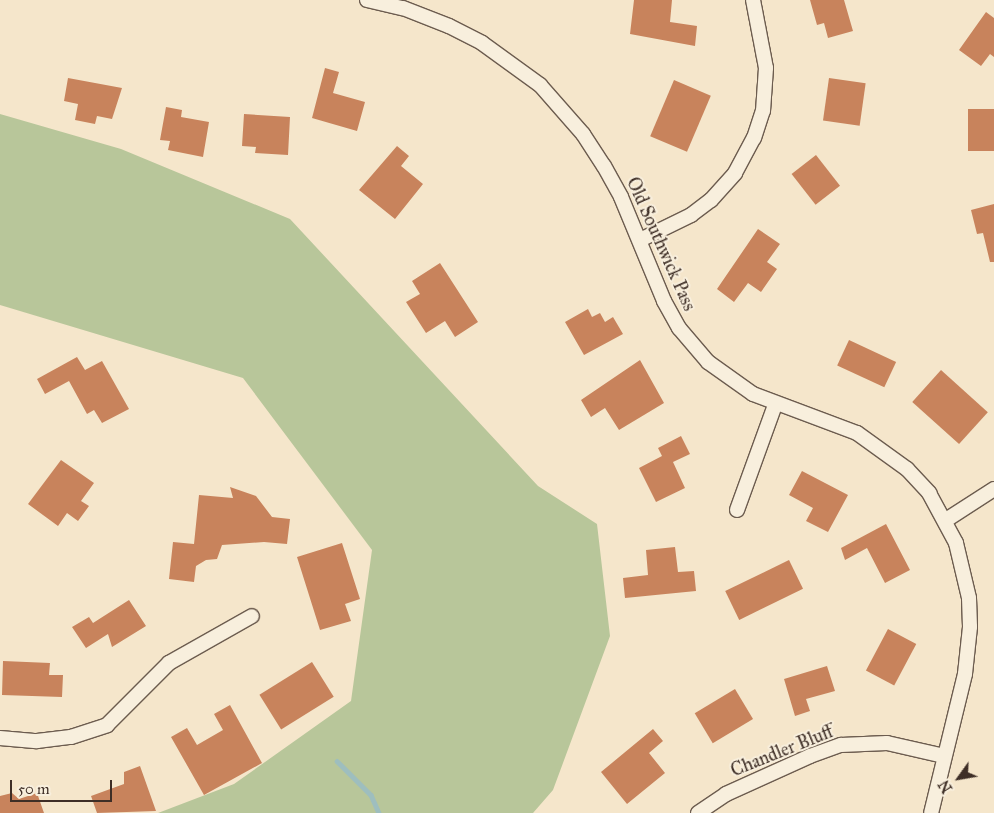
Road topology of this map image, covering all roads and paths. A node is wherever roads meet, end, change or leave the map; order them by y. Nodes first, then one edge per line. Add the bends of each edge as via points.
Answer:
1 (367, 0) edge
2 (754, 0) edge
3 (640, 240) junction
4 (775, 405) junction
5 (994, 489) edge
6 (736, 510) dead end
7 (946, 520) junction
8 (252, 616) dead end
9 (0, 738) edge
10 (944, 756) junction
11 (698, 813) edge
12 (931, 813) edge

1 - 3 street, Old Southwick Pass via 403,8 449,26 503,57 540,85 577,127 604,166
2 - 3 street via 766,68 763,111 754,138 735,173 711,200 691,215
3 - 4 street, Old Southwick Pass via 663,298 690,342 729,379
4 - 6 street
4 - 7 street, Old Southwick Pass via 857,433 883,448 928,493
5 - 7 street
7 - 10 street, Old Southwick Pass via 964,569 970,627 965,674
8 - 9 street via 169,664 107,725 71,737 37,741
10 - 11 street, Chandler Bluff via 887,743 842,745 726,794
10 - 12 street, Old Southwick Pass

